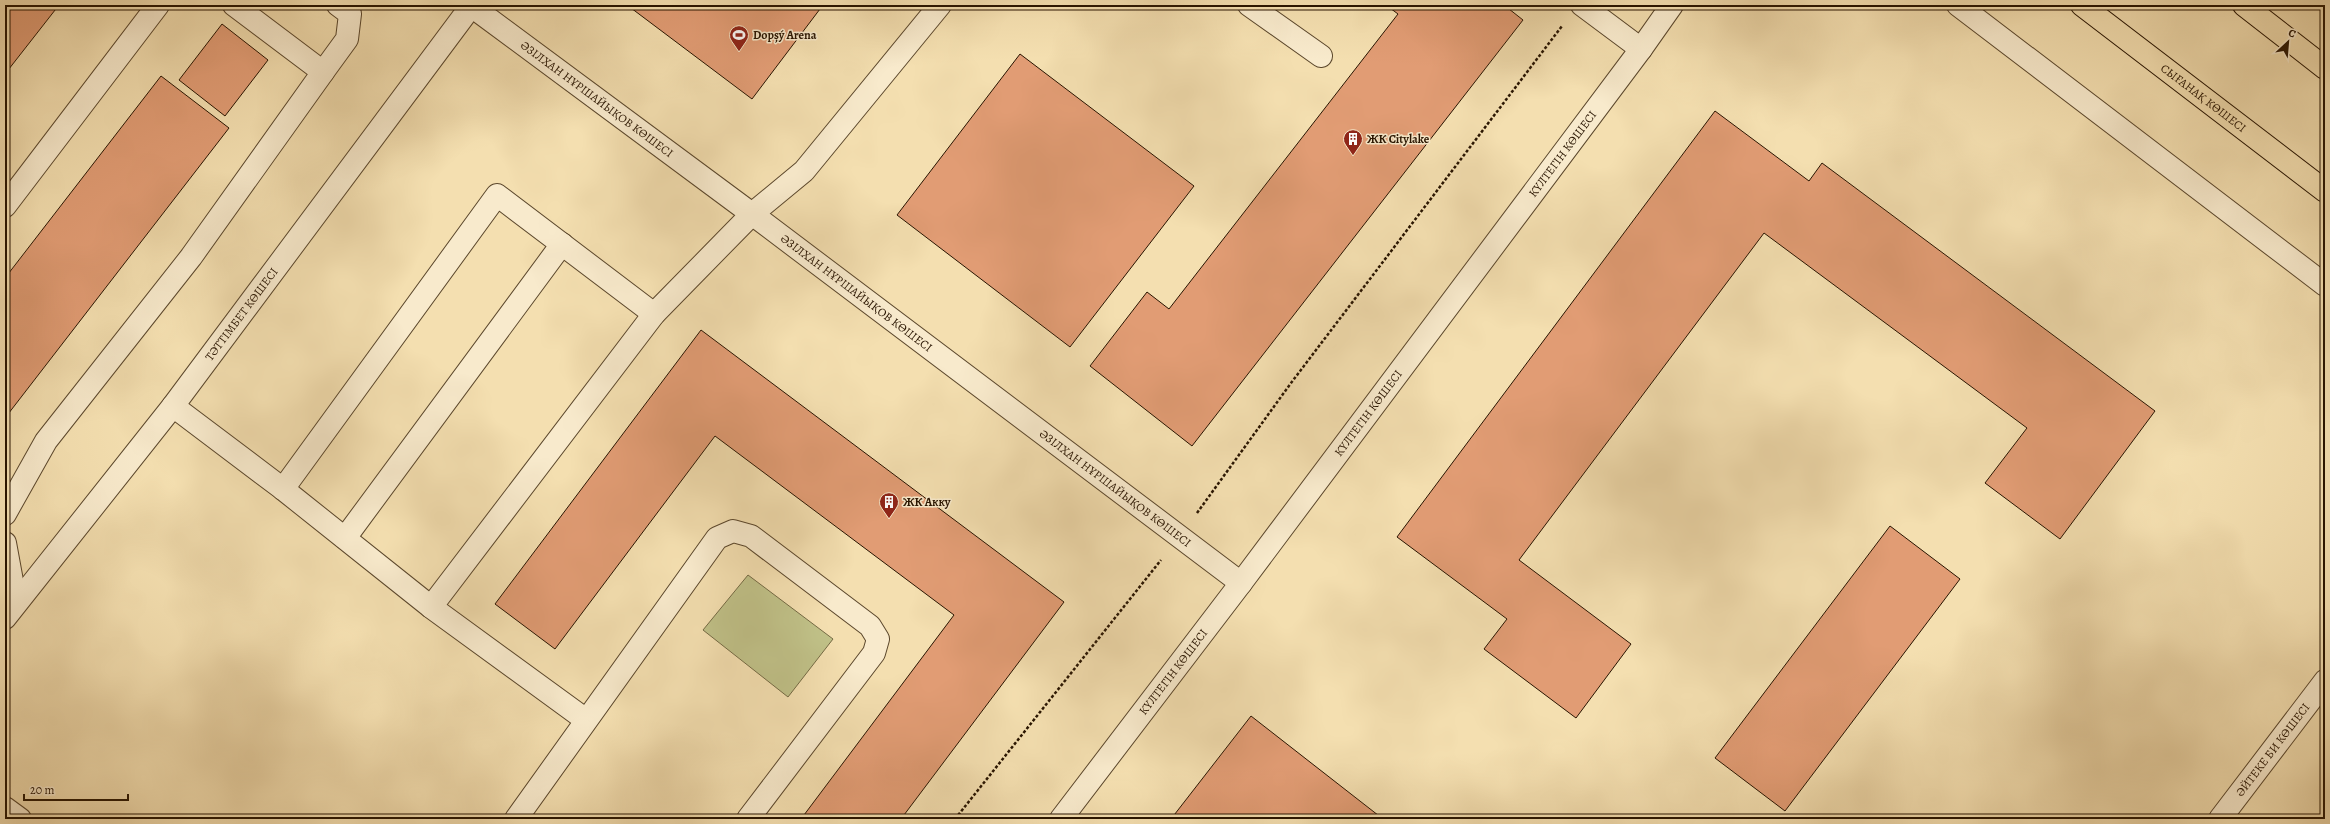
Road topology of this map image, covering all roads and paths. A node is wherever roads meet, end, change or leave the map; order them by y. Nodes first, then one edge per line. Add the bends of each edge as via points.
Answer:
1 (158, 5) edge
2 (234, 5) edge
3 (338, 5) edge
4 (471, 5) edge
5 (940, 5) edge
6 (1248, 5) edge
7 (1582, 5) edge
8 (1672, 5) edge
9 (1958, 5) edge
10 (2082, 5) edge
11 (2244, 5) edge
12 (1564, 24) dead end
13 (1641, 50) junction
14 (1321, 56) dead end
15 (2325, 68) edge
16 (323, 72) junction
17 (2325, 191) edge
18 (5, 206) edge
19 (752, 214) junction
20 (562, 244) junction
21 (2325, 285) edge
22 (654, 314) junction
23 (173, 406) junction
24 (283, 489) junction
25 (5, 514) edge
26 (1180, 536) junction
27 (345, 538) junction
28 (5, 543) edge
29 (1241, 583) junction
30 (431, 607) junction
31 (10, 610) edge
32 (2325, 681) edge
33 (586, 720) junction
34 (5, 808) edge
35 (20, 819) edge
36 (516, 819) edge
37 (748, 819) edge
38 (954, 819) edge
39 (1061, 819) edge
40 (2220, 819) edge

1 - 18 street
2 - 16 street
3 - 16 street via 350,14 347,39
4 - 19 street, ӘЗІЛХАН НҰРШАЙЫҚОВ КӨШЕСІ
4 - 23 street, ТӘТТІМБЕТ КӨШЕСІ
5 - 19 street via 804,171
6 - 14 street
7 - 13 street
8 - 13 street, КҮЛТЕГІН КӨШЕСІ
9 - 21 street
10 - 17 main road, СЫҒАНАҚ КӨШЕСІ
11 - 15 main road
12 - 26 path via 1291,383
13 - 29 street, КҮЛТЕГІН КӨШЕСІ
16 - 25 street via 191,257 46,441
19 - 22 street
19 - 26 street, ӘЗІЛХАН НҰРШАЙЫҚОВ КӨШЕСІ
20 - 22 street
20 - 24 street via 497,195
20 - 27 street
22 - 30 street
23 - 24 street
23 - 31 street, ТӘТТІМБЕТ КӨШЕСІ
24 - 27 street
26 - 29 street, ӘЗІЛХАН НҰРШАЙЫҚОВ КӨШЕСІ
26 - 38 path
27 - 30 street
28 - 31 street
29 - 39 street, КҮЛТЕГІН КӨШЕСІ
30 - 33 street
32 - 40 street, ӘЙТЕКЕ БИ КӨШЕСІ
33 - 36 street
33 - 37 street via 717,538 733,531 751,536 870,626 878,640 874,653
34 - 35 street

